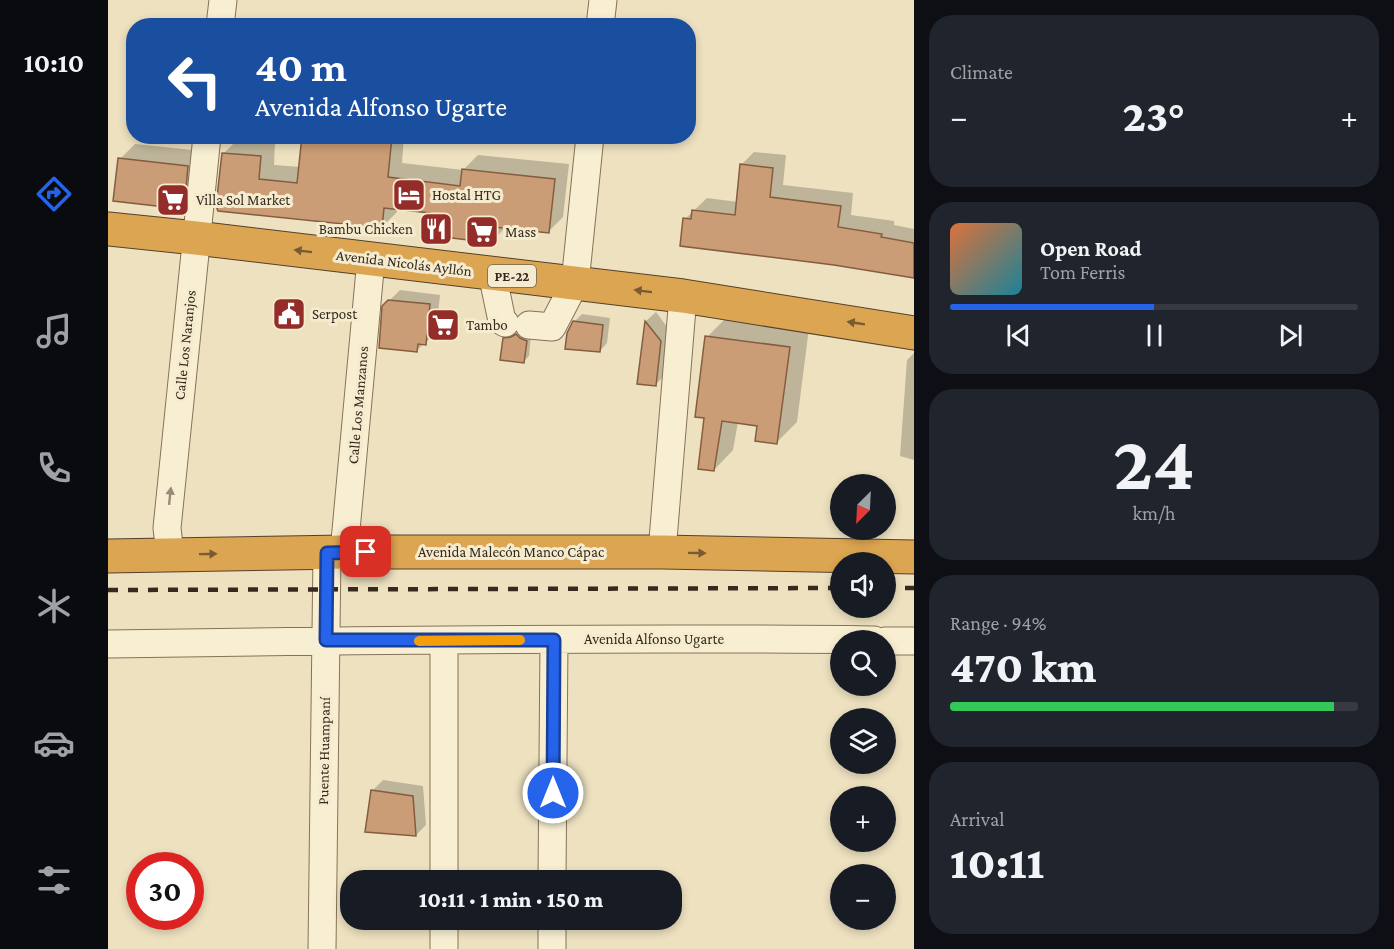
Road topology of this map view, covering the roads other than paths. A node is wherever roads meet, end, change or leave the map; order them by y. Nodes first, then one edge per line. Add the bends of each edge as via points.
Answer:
1 (223, 0) edge
2 (603, 0) edge
3 (221, 18) edge
4 (601, 18) edge
5 (206, 144) edge
6 (589, 144) edge
7 (108, 229) edge
8 (196, 238) junction
9 (372, 259) junction
10 (492, 273) junction
11 (575, 283) junction
12 (683, 296) junction
13 (914, 333) edge
14 (335, 552) junction
15 (662, 552) junction
16 (170, 554) junction
17 (108, 556) edge
18 (914, 557) edge
19 (326, 640) junction
20 (554, 640) junction
21 (830, 640) edge
22 (444, 641) junction
23 (896, 641) edge
24 (914, 641) edge
25 (108, 644) edge
26 (444, 870) edge
27 (552, 870) edge
28 (444, 930) edge
29 (552, 930) edge
30 (322, 949) edge
31 (444, 949) edge
32 (552, 949) edge

1 - 3 street
2 - 4 street
5 - 8 street, Calle Los Naranjos
6 - 11 street
7 - 8 highway, Avenida Nicolás Ayllón / PE-22
9 -> 8 highway, Avenida Nicolás Ayllón / PE-22
16 -> 8 street, Calle Los Naranjos via 167,528
9 - 10 highway, Avenida Nicolás Ayllón / PE-22
9 - 14 street, Calle Los Manzanos
10 - 11 highway, Avenida Nicolás Ayllón / PE-22
10 - 11 street via 502,321 517,324 552,327
12 -> 11 highway, Avenida Nicolás Ayllón / PE-22
13 -> 12 highway, Avenida Nicolás Ayllón / PE-22
12 - 15 street
14 - 15 highway, Avenida Malecón Manco Cápac
16 -> 14 highway, Avenida Malecón Manco Cápac
14 - 19 street, Puente Huampaní
15 -> 18 highway, Avenida Malecón Manco Cápac
16 - 17 highway, Avenida Malecón Manco Cápac
19 - 22 street, Avenida Alfonso Ugarte
19 - 25 street, Avenida Alfonso Ugarte
19 - 30 street, Puente Huampaní
20 - 21 street, Avenida Alfonso Ugarte
20 - 22 street, Avenida Alfonso Ugarte
20 - 27 street
22 - 26 street
23 - 24 street
28 - 31 street
29 - 32 street

